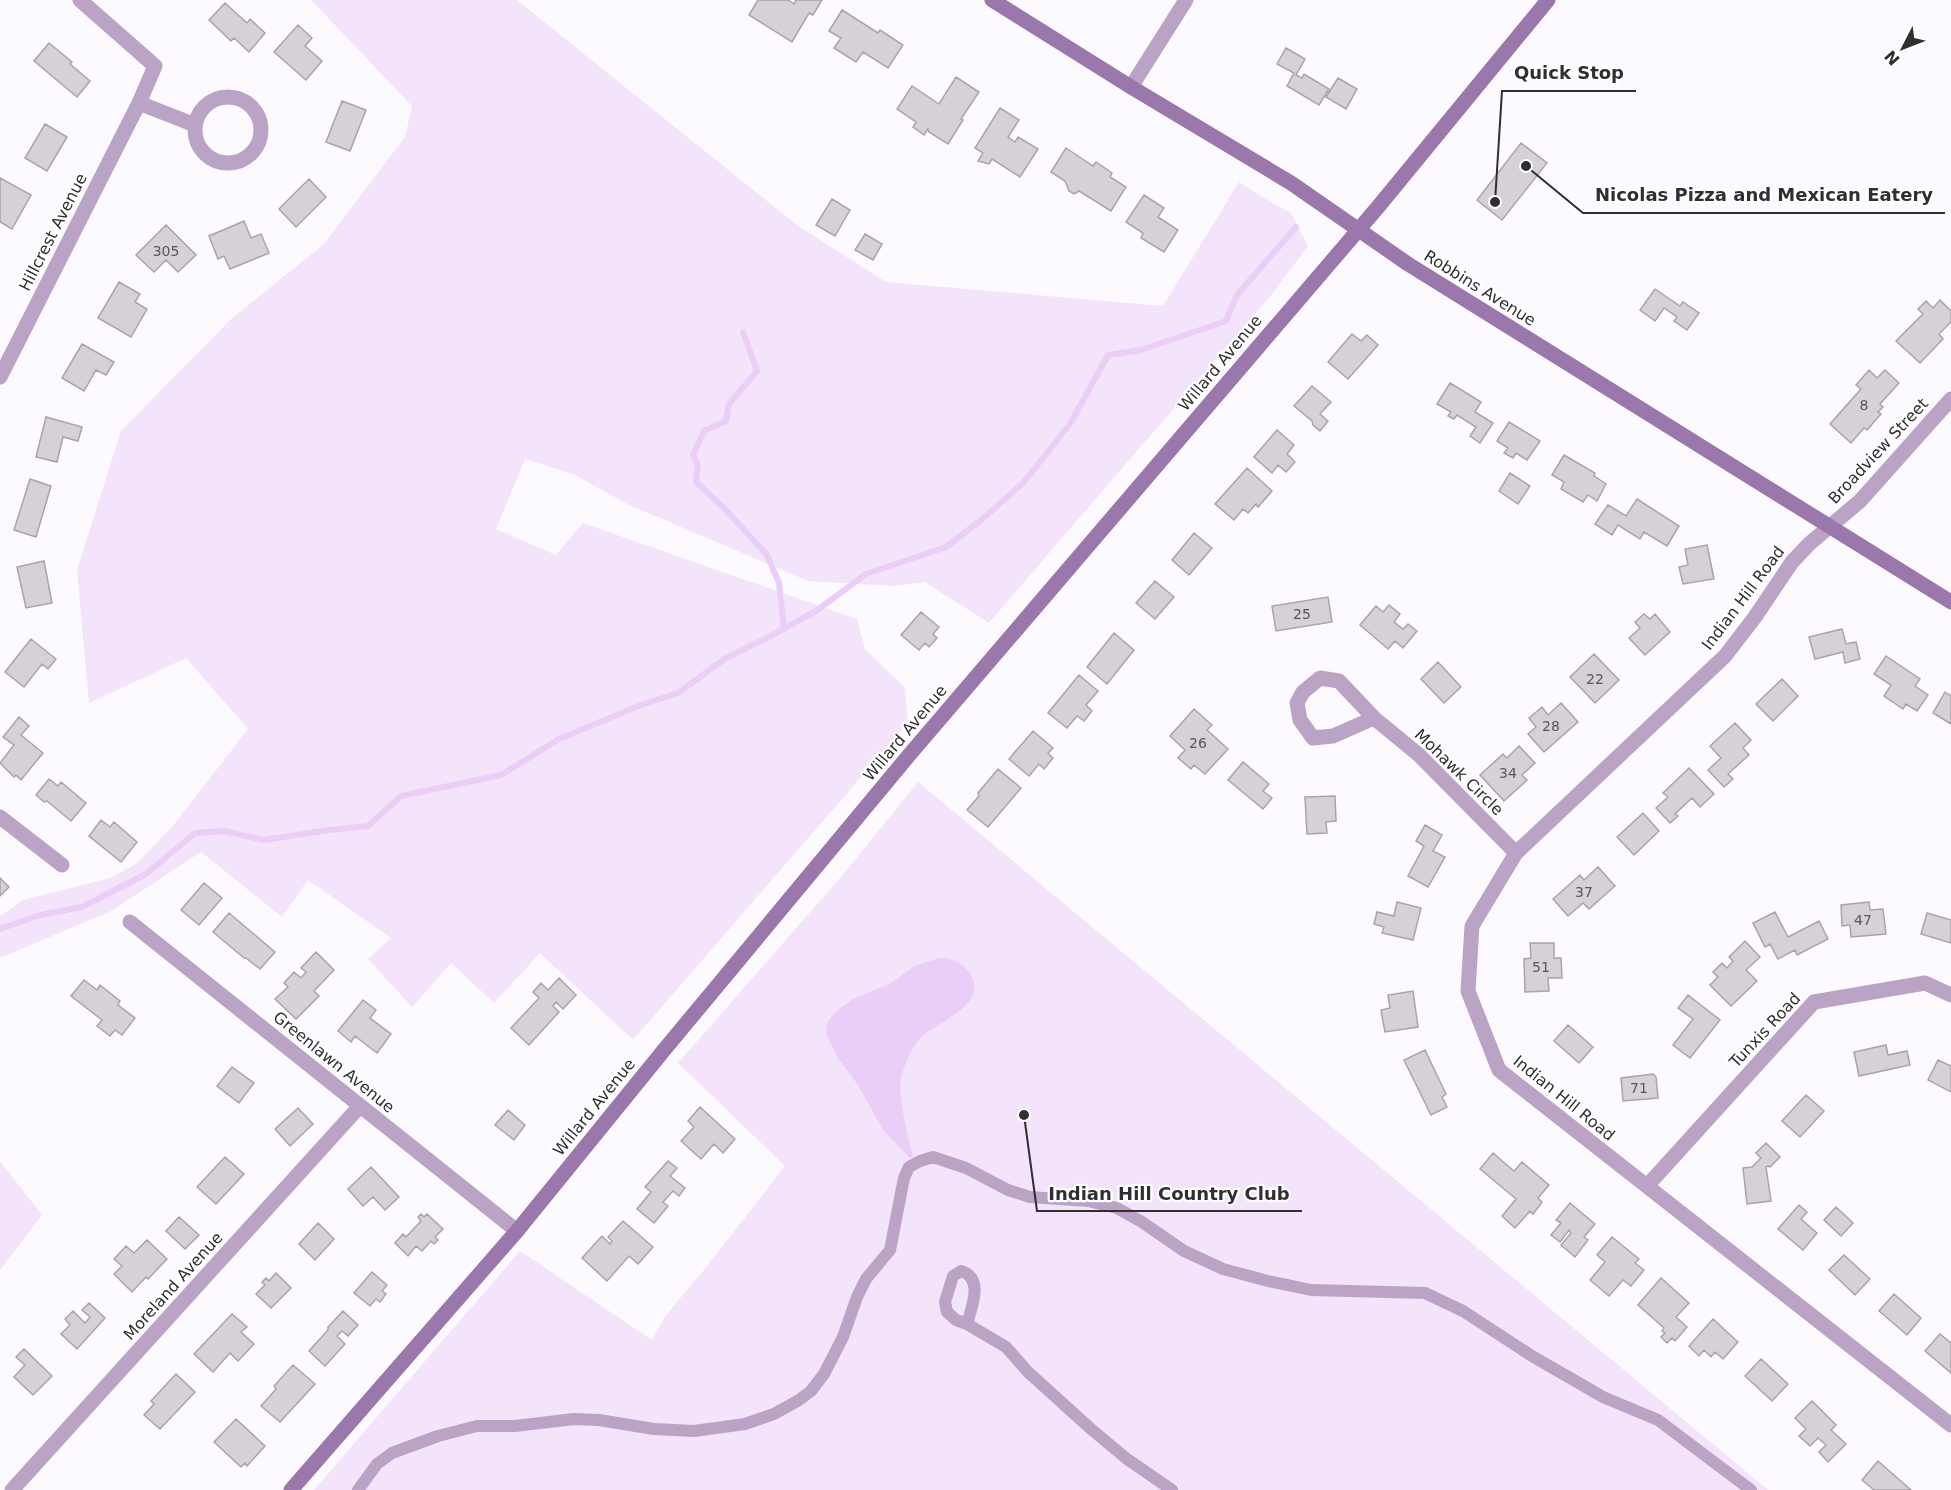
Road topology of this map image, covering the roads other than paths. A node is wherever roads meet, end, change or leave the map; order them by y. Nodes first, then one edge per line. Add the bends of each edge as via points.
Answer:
1 (80, 0) edge
2 (992, 0) edge
3 (1186, 0) edge
4 (1548, 0) edge
5 (1131, 87) junction
6 (139, 103) junction
7 (195, 125) junction
8 (1359, 229) junction
9 (0, 377) edge
10 (1951, 399) edge
11 (1830, 527) junction
12 (1951, 602) edge
13 (1374, 718) junction
14 (0, 817) edge
15 (1516, 854) junction
16 (62, 865) dead end
17 (130, 922) dead end
18 (1951, 995) edge
19 (360, 1107) junction
20 (1647, 1186) junction
21 (517, 1231) junction
22 (968, 1324) dead end
23 (1951, 1425) edge
24 (12, 1490) edge
25 (291, 1490) edge
26 (358, 1490) edge
27 (1172, 1490) edge
28 (1751, 1490) edge

1 - 6 street, Hillcrest Avenue via 155,66
2 - 5 main road, Robbins Avenue
3 - 5 street
4 - 8 main road, Willard Avenue
5 - 8 main road, Robbins Avenue via 1291,183
6 - 7 street
6 - 9 street, Hillcrest Avenue
7 - 7 street via 200,146 216,160 238,161 255,149 260,139 259,118 253,108 235,98 213,100 198,115
8 - 11 main road, Robbins Avenue via 1408,264
8 - 21 main road, Willard Avenue via 910,754
10 - 11 street, Broadview Street via 1860,501
11 - 12 main road, Robbins Avenue
11 - 15 street, Indian Hill Road via 1792,562 1725,656
13 - 13 street, Mohawk Circle via 1339,681 1320,678 1297,702 1300,720 1313,738 1333,736
13 - 15 street, Mohawk Circle via 1419,756
14 - 16 street
15 - 20 street, Indian Hill Road via 1472,926 1468,991 1499,1070
17 - 19 street, Greenlawn Avenue
18 - 20 street, Tunxis Road via 1925,983 1814,1002
19 - 21 street, Greenlawn Avenue
19 - 24 street, Moreland Avenue
20 - 23 street, Indian Hill Road
21 - 25 main road, Willard Avenue
22 - 27 lane via 1006,1347 1091,1430
26 - 28 lane via 377,1464 392,1453 477,1426 574,1419 694,1431 745,1424 799,1400 824,1374 866,1279 890,1250 909,1167 933,1157 1030,1197 1117,1208 1184,1251 1223,1269 1311,1290 1425,1293 1463,1311 1603,1397 1658,1420

